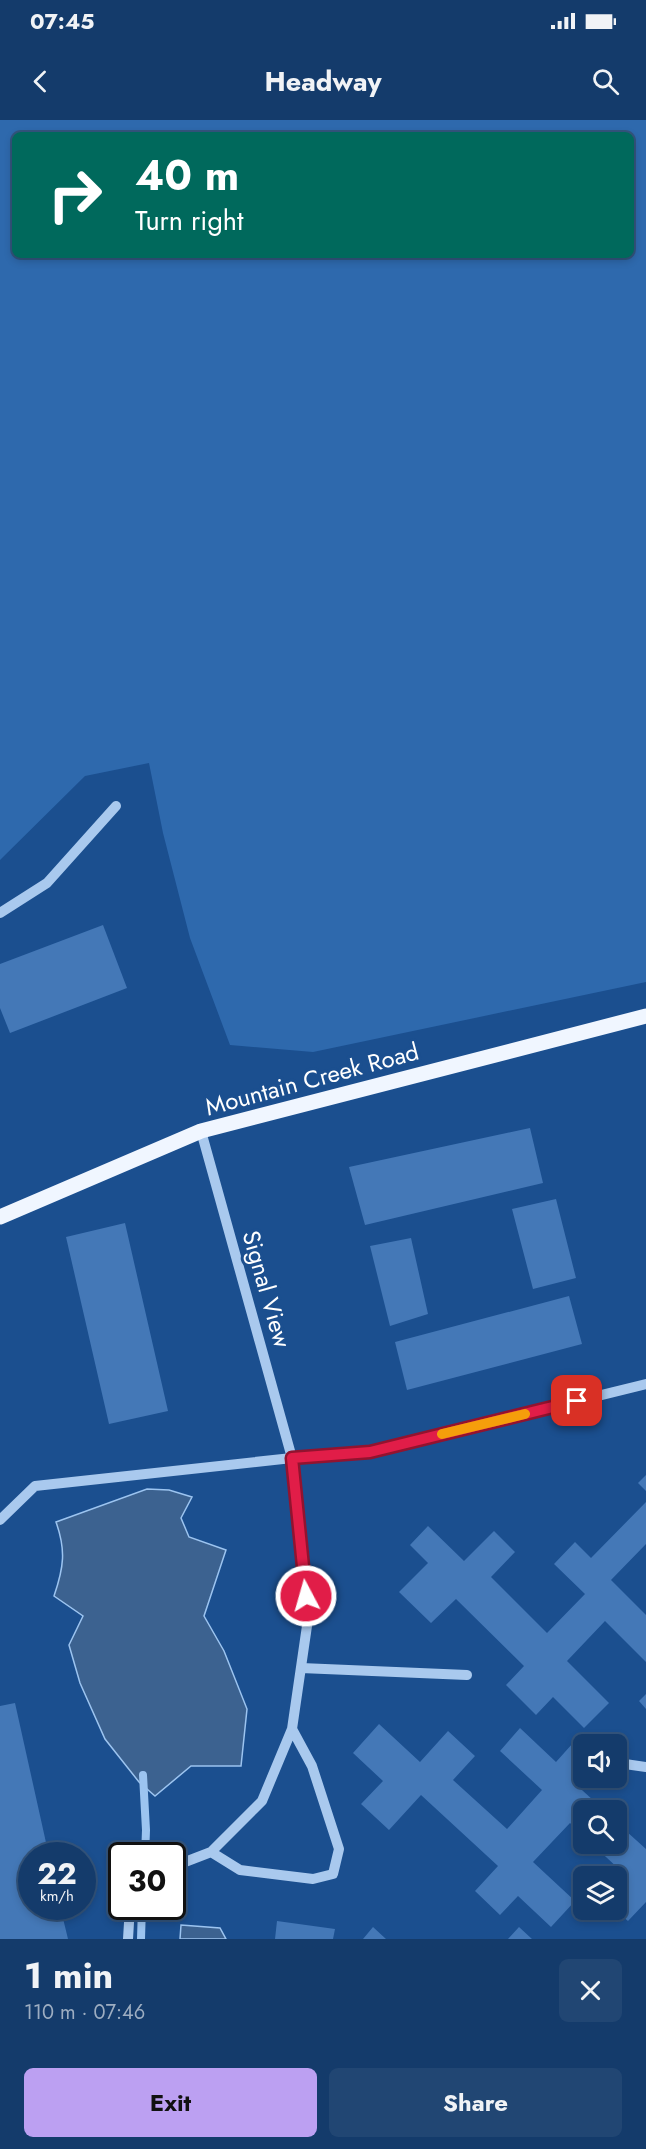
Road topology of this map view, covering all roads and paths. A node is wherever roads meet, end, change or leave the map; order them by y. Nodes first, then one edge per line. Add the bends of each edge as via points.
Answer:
1 (116, 806) dead end
2 (0, 913) edge
3 (646, 1016) edge
4 (201, 1131) junction
5 (0, 1216) edge
6 (646, 1384) edge
7 (292, 1458) junction
8 (0, 1520) edge
9 (301, 1668) junction
10 (466, 1675) dead end
11 (292, 1729) junction
12 (627, 1764) edge
13 (646, 1767) edge
14 (211, 1852) junction
15 (186, 1862) edge
16 (129, 1920) edge
17 (128, 1939) edge

1 - 2 street via 47,884
3 - 4 main road, Mountain Creek Road
4 - 5 main road, Mountain Creek Road
4 - 7 street, Signal View
6 - 7 street via 370,1452
7 - 8 street via 35,1486
7 - 9 street, Signal View via 308,1619
9 - 10 street
9 - 11 street, Signal View
11 - 14 street, Signal View via 262,1801
11 - 14 street via 312,1766 339,1849 333,1874 313,1879 240,1870
12 - 13 street
14 - 15 street
16 - 17 street

